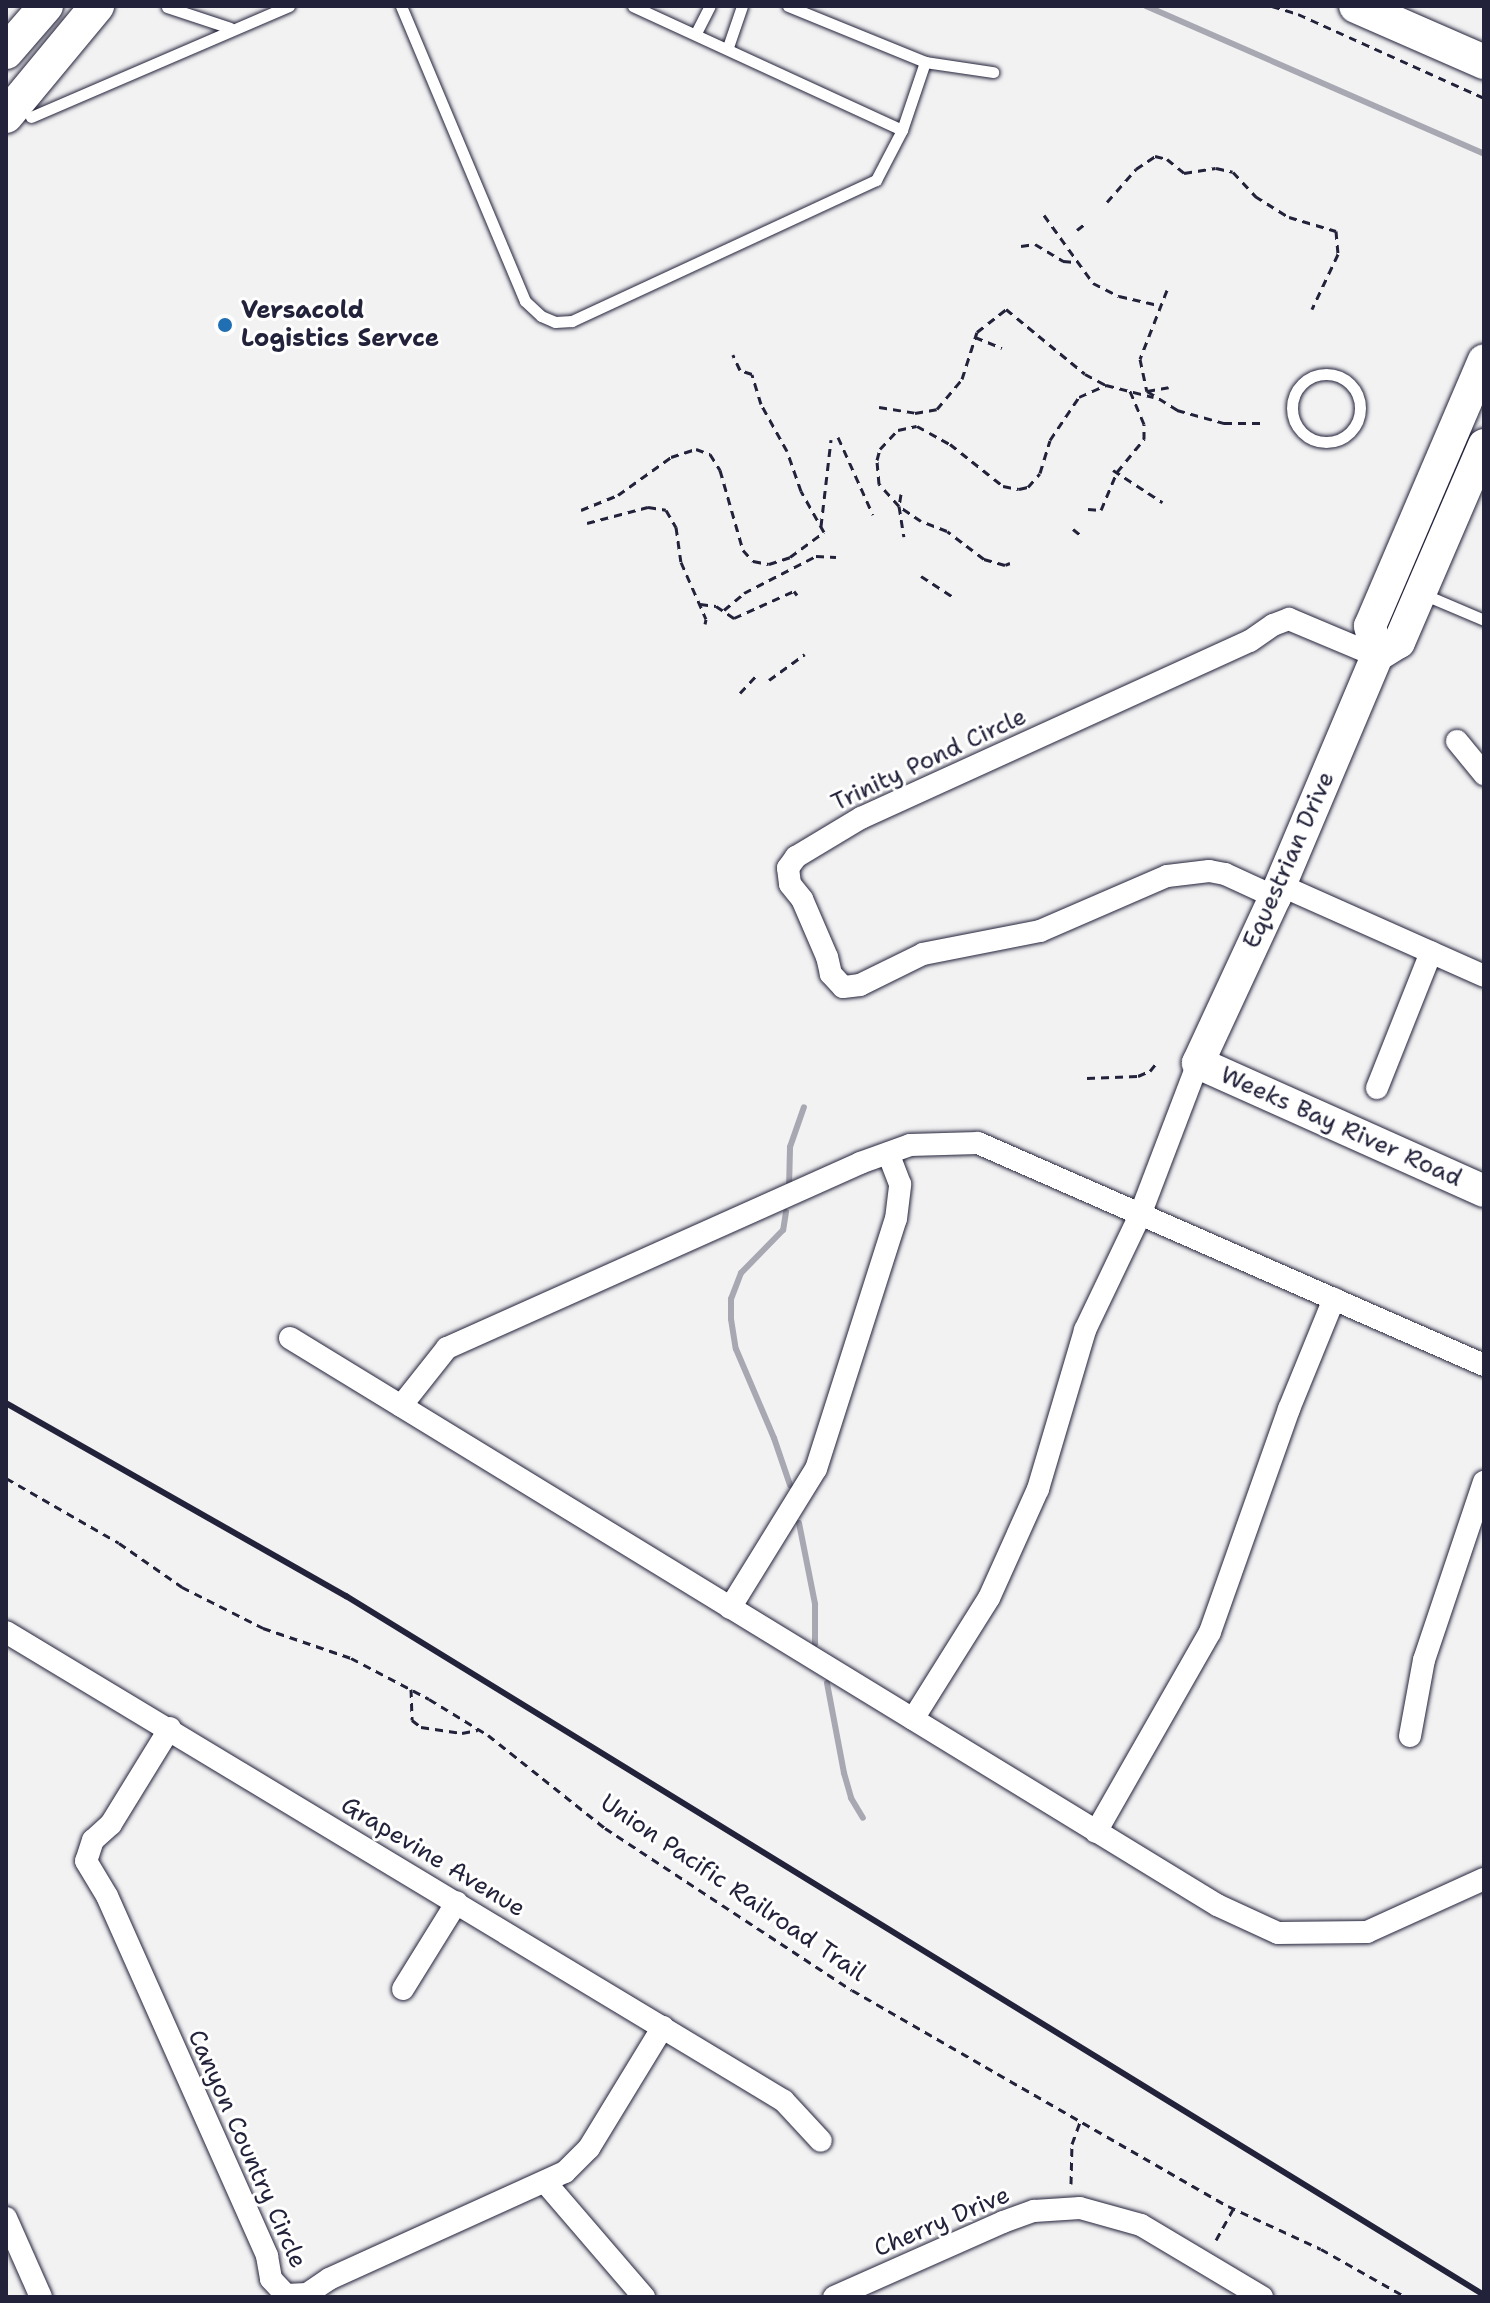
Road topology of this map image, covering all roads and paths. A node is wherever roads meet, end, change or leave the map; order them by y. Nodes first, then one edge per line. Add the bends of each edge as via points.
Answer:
1 (46, 6) edge
2 (97, 6) edge
3 (289, 6) edge
4 (401, 6) edge
5 (633, 6) edge
6 (710, 6) edge
7 (742, 6) edge
8 (788, 6) edge
9 (1272, 6) edge
10 (1356, 6) edge
11 (167, 7) edge
12 (230, 28) junction
13 (696, 33) junction
14 (728, 47) junction
15 (6, 52) edge
16 (925, 62) junction
17 (1484, 62) edge
18 (993, 72) dead end
19 (1484, 98) edge
20 (19, 116) edge
21 (902, 130) junction
22 (1107, 202) dead end
23 (1044, 215) dead end
24 (1086, 223) dead end
25 (1077, 230) dead end
26 (1021, 246) dead end
27 (1077, 261) junction
28 (1167, 290) dead end
29 (1159, 306) junction
30 (1312, 309) dead end
31 (975, 337) junction
32 (1002, 348) dead end
33 (733, 355) dead end
34 (1484, 360) edge
35 (1306, 380) joint
36 (1106, 385) junction
37 (1169, 387) dead end
38 (1129, 389) junction
39 (1147, 391) junction
40 (1153, 397) junction
41 (879, 407) dead end
42 (1262, 423) dead end
43 (838, 437) dead end
44 (831, 440) dead end
45 (1484, 445) edge
46 (1115, 471) junction
47 (901, 494) dead end
48 (1162, 502) dead end
49 (899, 506) junction
50 (1088, 509) dead end
51 (581, 510) dead end
52 (873, 515) dead end
53 (587, 523) dead end
54 (821, 526) junction
55 (1073, 529) dead end
56 (904, 537) dead end
57 (1083, 537) dead end
58 (836, 557) dead end
59 (1010, 563) dead end
60 (921, 576) dead end
61 (1423, 594) junction
62 (797, 595) dead end
63 (952, 596) dead end
64 (700, 604) junction
65 (724, 610) junction
66 (1484, 620) edge
67 (705, 624) dead end
68 (805, 654) dead end
69 (1377, 656) junction
70 (758, 674) dead end
71 (769, 680) dead end
72 (740, 693) dead end
73 (1457, 741) dead end
74 (1484, 774) edge
75 (1278, 891) junction
76 (1431, 952) junction
77 (1484, 976) edge
78 (1158, 1061) dead end
79 (1198, 1063) junction
80 (1087, 1078) dead end
81 (1377, 1088) dead end
82 (888, 1153) junction
83 (1484, 1191) edge
84 (1140, 1215) junction
85 (1334, 1299) junction
86 (290, 1338) dead end
87 (1484, 1365) edge
88 (401, 1406) junction
89 (6, 1478) edge
90 (1484, 1482) edge
91 (730, 1608) junction
92 (6, 1632) edge
93 (411, 1689) junction
94 (913, 1719) junction
95 (170, 1728) junction
96 (480, 1730) junction
97 (1410, 1736) dead end
98 (1096, 1832) junction
99 (1484, 1879) edge
100 (457, 1902) junction
101 (403, 1989) dead end
102 (663, 2027) junction
103 (1081, 2119) junction
104 (821, 2141) dead end
105 (545, 2182) junction
106 (1071, 2184) dead end
107 (1233, 2209) junction
108 (6, 2218) edge
109 (1212, 2250) junction
110 (41, 2297) edge
111 (644, 2297) edge
112 (834, 2297) edge
113 (1262, 2297) edge
114 (1406, 2297) edge

1 - 15 main road
2 - 20 main road
3 - 12 lane
4 - 21 lane via 525,301 555,322 572,321 876,180
5 - 13 lane
6 - 13 lane
7 - 14 lane
8 - 16 lane
9 - 19 path
10 - 17 main road
11 - 12 lane
12 - 20 lane
13 - 14 lane
14 - 21 lane
16 - 18 lane
16 - 21 lane
22 - 30 path via 1155,156 1184,173 1216,168 1233,172 1255,196 1289,217 1336,231 1338,254
23 - 27 path
24 - 25 path
26 - 27 path via 1035,244 1063,261
27 - 29 path via 1084,275 1105,290
28 - 29 path
29 - 39 path via 1140,359
31 - 32 path
31 - 36 path via 984,323 1006,309 1078,369
31 - 41 path via 962,379 937,409 915,413
33 - 54 path via 740,370 752,374 761,404
34 - 69 street, Equestrian Drive via 1370,626
35 - 35 lane via 1295,393 1293,420 1303,434 1329,443 1345,437 1359,419 1352,385 1332,374
36 - 38 path
36 - 49 path via 1079,397 1050,440 1040,473 1019,489 1003,486 929,430 898,430 880,449 877,472 883,492
37 - 39 path
38 - 40 path
38 - 46 path via 1146,431 1140,448
39 - 40 path
40 - 42 path via 1224,423
43 - 52 path
44 - 54 path
45 - 61 street, Equestrian Drive
46 - 48 path
46 - 50 path via 1101,510
47 - 49 path
49 - 56 path
49 - 59 path via 947,531 984,559
51 - 54 path via 618,495 671,457 696,449 710,454 720,470 743,550 753,561 769,564 790,557 824,532
53 - 64 path via 648,507 666,510
55 - 57 path
58 - 65 path via 816,556 744,593
60 - 63 path
61 - 66 lane
61 - 69 street, Equestrian Drive via 1399,642
62 - 65 path via 794,591 734,618
64 - 65 path
64 - 67 path
68 - 71 path
69 - 75 street, Equestrian Drive
69 - 75 street, Trinity Pond Circle via 1289,619 861,818 796,857 788,868 790,884 802,899 831,974 843,987 860,985 923,954 1040,931 1167,876 1209,871
70 - 72 path
73 - 74 street
75 - 76 street
75 - 79 street, Equestrian Drive
76 - 77 street
76 - 81 street
78 - 80 path via 1138,1076
79 - 83 street, Weeks Bay River Road
79 - 84 street
82 - 84 street via 910,1145 978,1143
82 - 88 street via 447,1348
82 - 91 street via 900,1184 896,1219 816,1469
84 - 85 street
84 - 94 street via 1085,1330 1038,1489 989,1598
85 - 87 street
85 - 98 street via 1210,1632
86 - 88 street
88 - 91 street
89 - 93 path, Union Pacific Railroad Trail via 119,1543 182,1587 263,1628 351,1658
90 - 97 street via 1424,1660
91 - 94 street
92 - 95 street, Grapevine Avenue
93 - 96 path, Union Pacific Railroad Trail
93 - 96 path via 412,1720 421,1727
94 - 98 street
95 - 100 street, Grapevine Avenue
95 - 105 street, Canyon Country Circle via 111,1824 93,1840 86,1861 107,1896 267,2256 271,2279 286,2295 307,2294 329,2279
96 - 103 path, Union Pacific Railroad Trail via 605,1828 852,1990
98 - 99 street via 1217,1905 1278,1933 1367,1932
100 - 101 street
100 - 102 street, Grapevine Avenue
102 - 104 street, Grapevine Avenue via 784,2101
102 - 105 street, Canyon Country Circle via 589,2148 565,2172
103 - 106 path via 1072,2144
103 - 107 path, Union Pacific Railroad Trail
105 - 111 street
107 - 109 path
107 - 114 path, Union Pacific Railroad Trail via 1321,2249
108 - 110 street
109 - 112 street, Cherry Drive via 1108,2213 1056,2208 1003,2222
109 - 113 street, Cherry Drive

